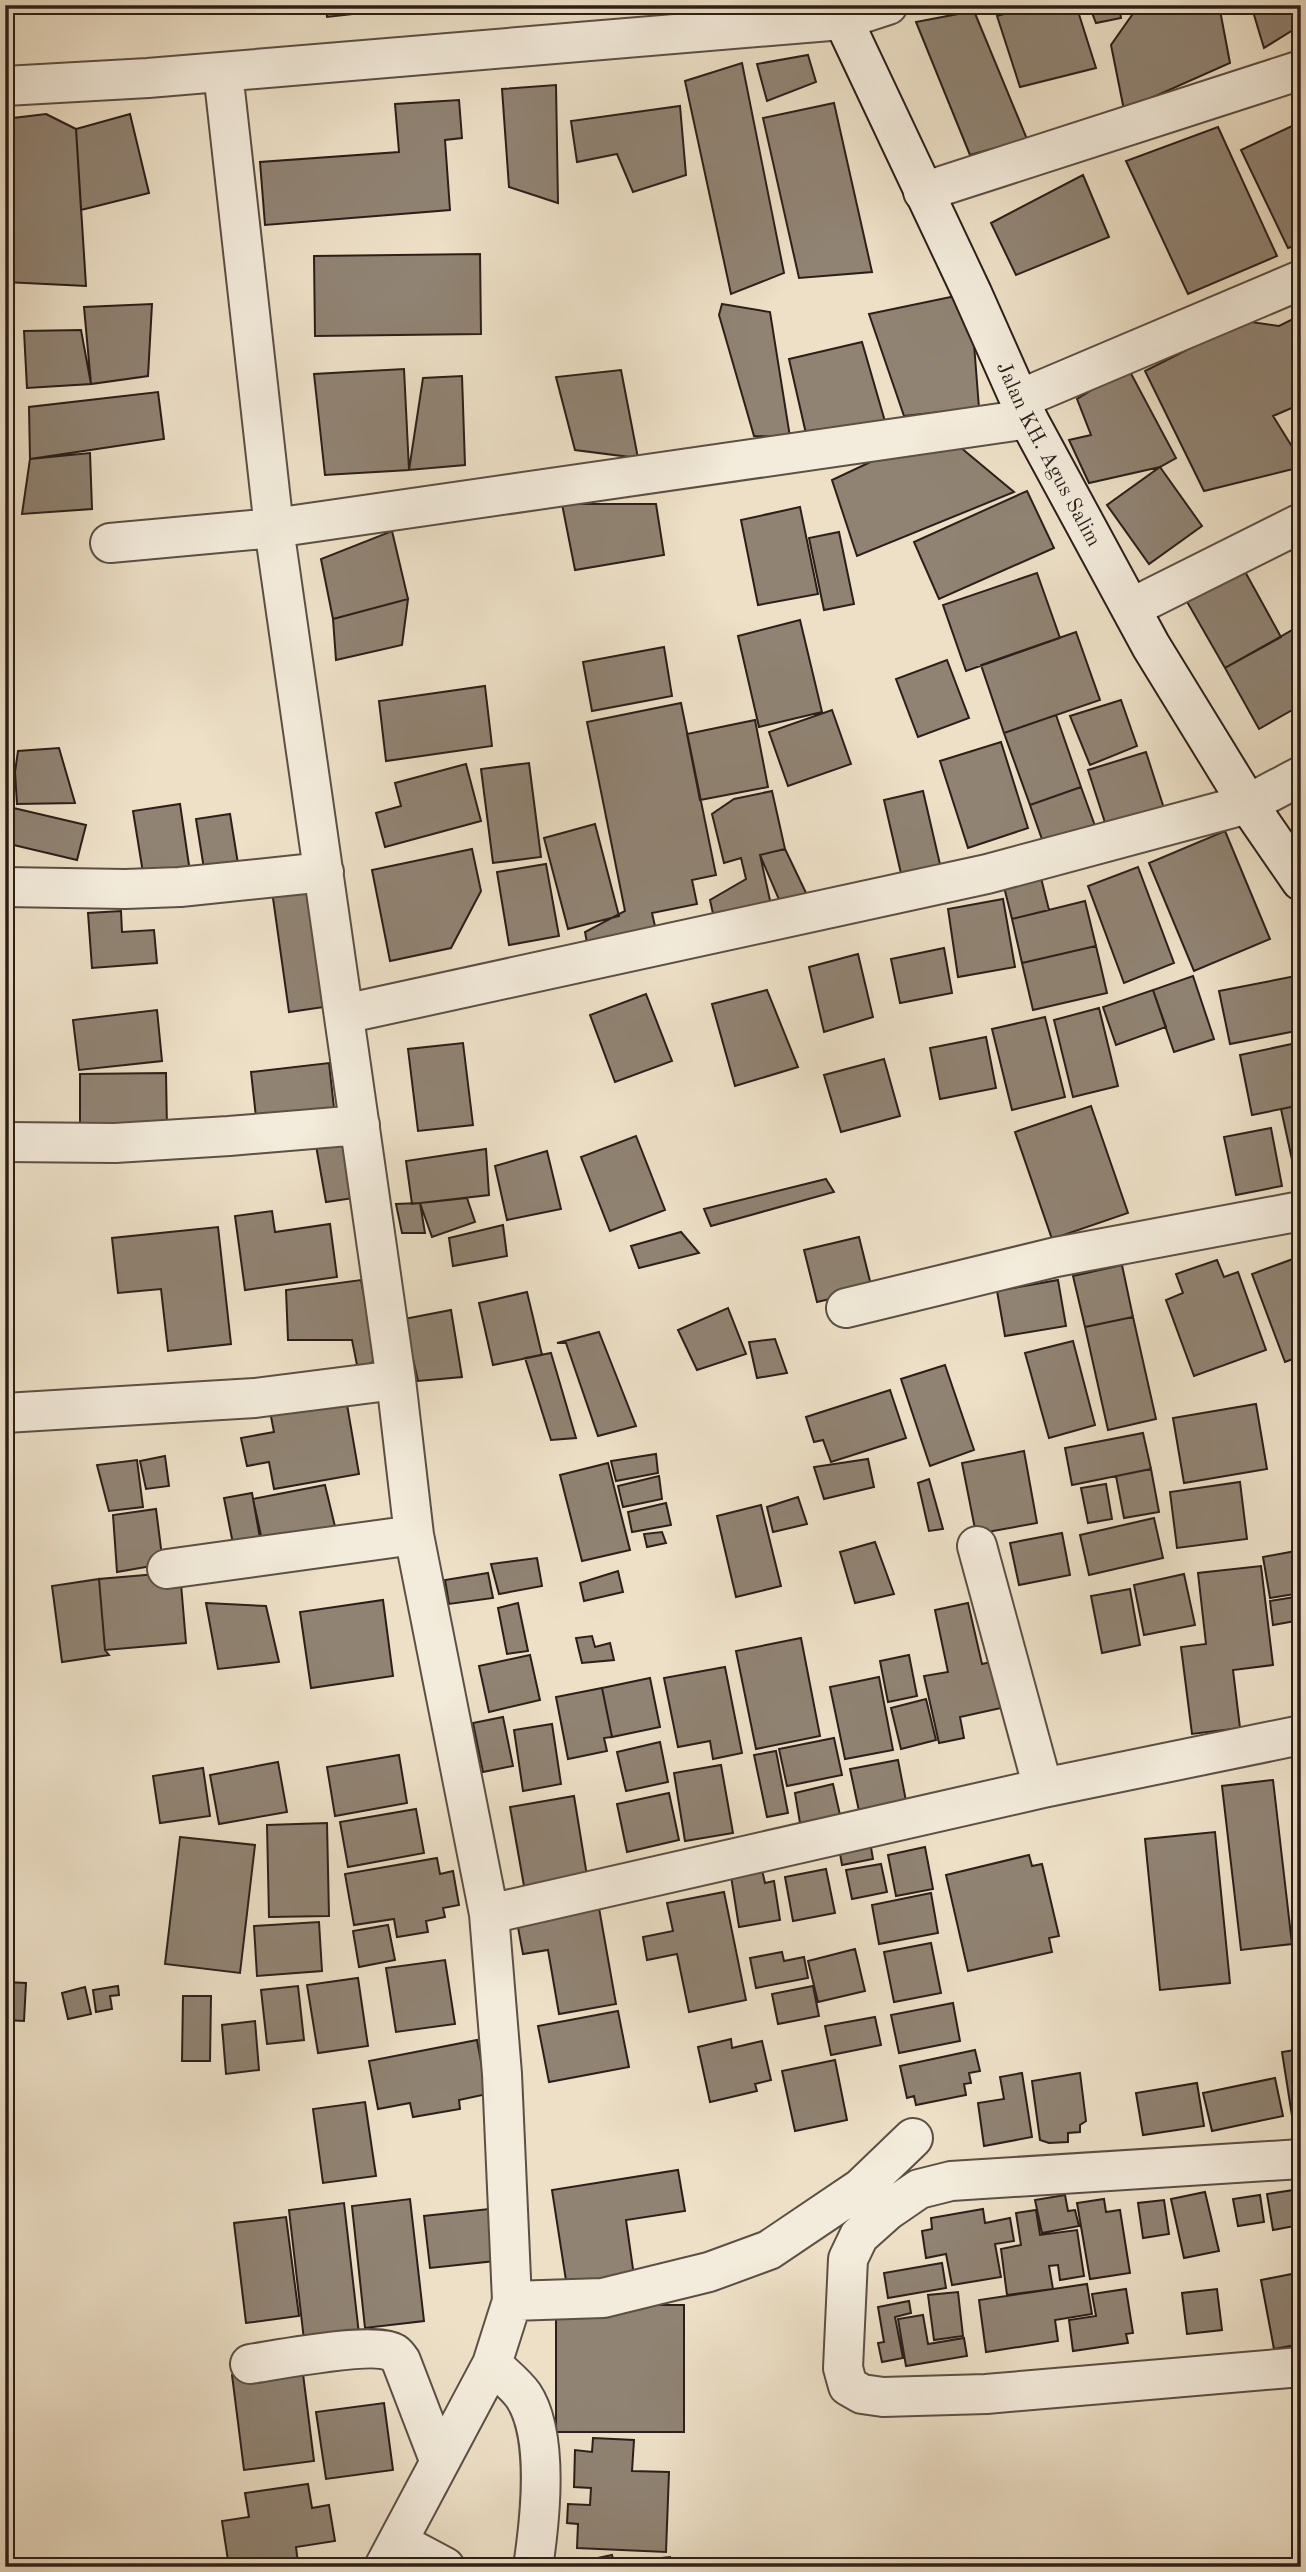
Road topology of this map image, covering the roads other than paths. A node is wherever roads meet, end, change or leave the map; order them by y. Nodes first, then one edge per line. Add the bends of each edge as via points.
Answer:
1 (888, 5) edge
2 (839, 13) edge
3 (1301, 70) edge
4 (223, 72) junction
5 (5, 86) edge
6 (923, 192) junction
7 (1301, 280) edge
8 (1024, 409) junction
9 (1301, 523) edge
10 (274, 528) junction
11 (110, 544) dead end
12 (1131, 608) junction
13 (1301, 776) edge
14 (1248, 804) junction
15 (324, 872) junction
16 (1301, 881) edge
17 (5, 887) edge
18 (344, 1014) junction
19 (360, 1125) junction
20 (5, 1142) edge
21 (1301, 1211) edge
22 (846, 1308) dead end
23 (396, 1380) junction
24 (5, 1413) edge
25 (414, 1535) junction
26 (977, 1546) dead end
27 (167, 1569) dead end
28 (1301, 1735) edge
29 (1043, 1788) junction
30 (489, 1914) junction
31 (913, 2138) dead end
32 (1301, 2159) edge
33 (512, 2301) junction
34 (250, 2364) dead end
35 (492, 2364) junction
36 (1301, 2367) edge
37 (439, 2460) junction
38 (391, 2555) edge
39 (445, 2567) edge
40 (533, 2567) edge

1 - 2 street
2 - 4 street
2 - 6 street, Jalan KH. Agus Salim
3 - 6 street
4 - 5 street
4 - 10 street
6 - 8 street, Jalan KH. Agus Salim
7 - 8 street
8 - 10 street
8 - 12 street, Jalan KH. Agus Salim
9 - 12 street
10 - 11 street
10 - 15 street
12 - 14 street, Jalan KH. Agus Salim
13 - 14 street
14 - 16 street, Jalan KH. Agus Salim
14 - 18 street via 987,874
15 - 17 street via 180,887
15 - 18 street
18 - 19 street
19 - 20 street via 115,1143
19 - 23 street
21 - 22 street via 1056,1257
23 - 24 street via 255,1398
23 - 25 street
25 - 27 street
25 - 30 street
26 - 29 street
28 - 29 street
29 - 30 street
30 - 33 street
31 - 33 street via 861,2188 769,2250 709,2272 603,2298
32 - 36 street via 951,2181 919,2189 859,2236 848,2259 843,2368 848,2386 883,2398 986,2394
33 - 35 street
34 - 37 street via 340,2351 394,2353
35 - 37 street
35 - 40 street via 523,2396 537,2431 541,2500
37 - 38 street
38 - 39 street

